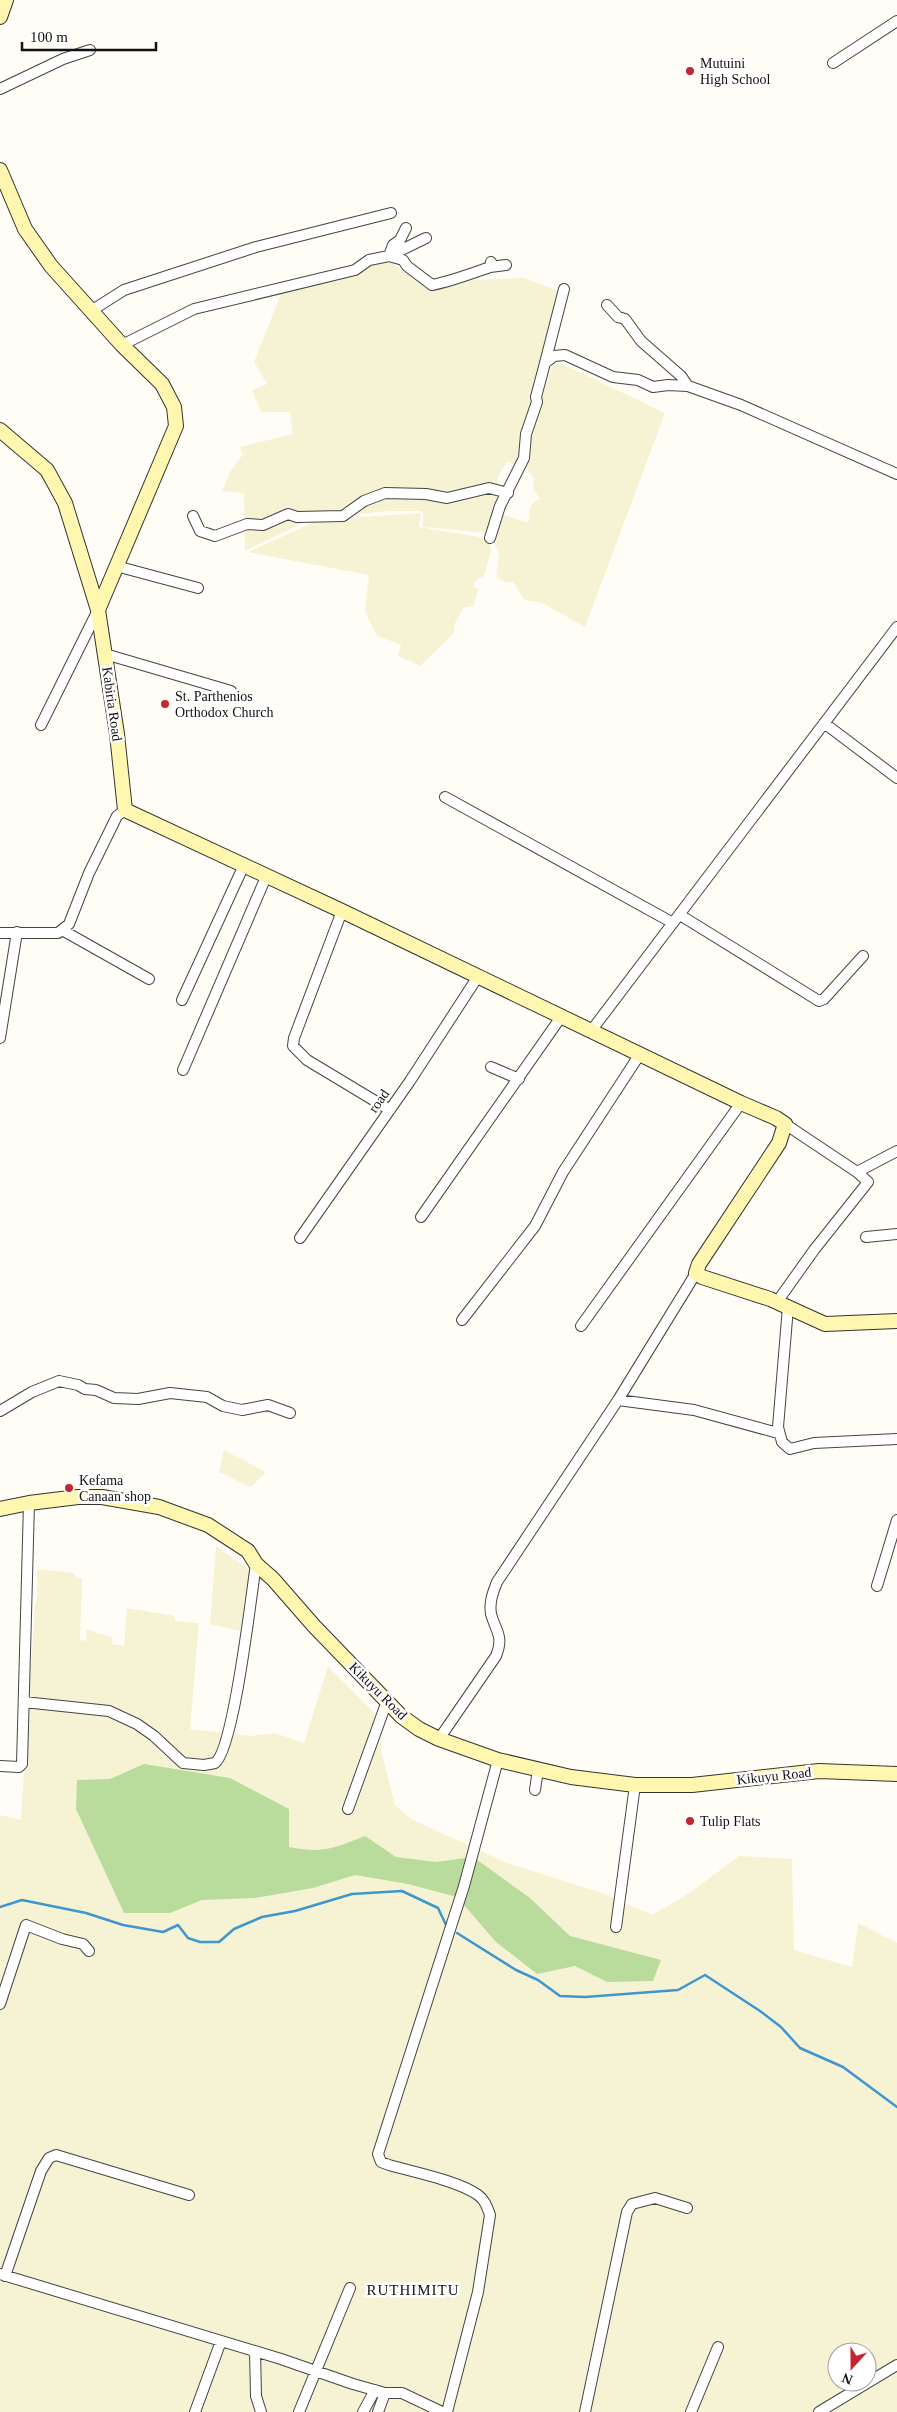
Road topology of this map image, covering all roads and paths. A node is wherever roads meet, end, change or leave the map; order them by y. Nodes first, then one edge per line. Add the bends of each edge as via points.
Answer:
1 (6, 0) edge
2 (0, 17) edge
3 (897, 21) edge
4 (90, 50) dead end
5 (834, 63) dead end
6 (0, 90) edge
7 (0, 170) edge
8 (391, 212) dead end
9 (406, 228) dead end
10 (426, 238) dead end
11 (389, 256) junction
12 (506, 265) dead end
13 (564, 289) dead end
14 (607, 305) dead end
15 (91, 311) junction
16 (122, 345) junction
17 (545, 363) junction
18 (688, 386) junction
19 (0, 430) edge
20 (897, 474) edge
21 (508, 493) junction
22 (193, 516) dead end
23 (490, 538) dead end
24 (116, 566) junction
25 (198, 588) dead end
26 (98, 610) junction
27 (897, 627) edge
28 (105, 654) junction
29 (231, 690) dead end
30 (824, 723) junction
31 (41, 725) dead end
32 (897, 778) edge
33 (445, 797) dead end
34 (125, 810) junction
35 (244, 865) junction
36 (266, 877) junction
37 (342, 911) junction
38 (676, 919) junction
39 (62, 930) junction
40 (17, 932) junction
41 (0, 933) edge
42 (863, 956) dead end
43 (477, 978) junction
44 (150, 979) dead end
45 (182, 1000) dead end
46 (561, 1017) junction
47 (591, 1031) junction
48 (0, 1038) edge
49 (640, 1054) junction
50 (491, 1067) dead end
51 (183, 1070) dead end
52 (519, 1080) junction
53 (741, 1103) junction
54 (390, 1110) junction
55 (785, 1124) junction
56 (897, 1152) edge
57 (857, 1172) junction
58 (421, 1217) dead end
59 (897, 1234) edge
60 (866, 1236) dead end
61 (300, 1238) dead end
62 (696, 1273) junction
63 (783, 1304) junction
64 (462, 1320) dead end
65 (897, 1320) edge
66 (581, 1326) dead end
67 (618, 1400) junction
68 (0, 1410) edge
69 (290, 1413) dead end
70 (778, 1433) junction
71 (897, 1439) edge
72 (29, 1503) junction
73 (0, 1509) edge
74 (897, 1520) edge
75 (256, 1564) junction
76 (876, 1586) dead end
77 (387, 1701) junction
78 (24, 1702) junction
79 (439, 1739) junction
80 (498, 1760) junction
81 (0, 1766) edge
82 (538, 1769) junction
83 (897, 1774) edge
84 (635, 1786) junction
85 (535, 1790) dead end
86 (348, 1809) dead end
87 (616, 1927) dead end
88 (89, 1951) dead end
89 (0, 2004) edge
90 (189, 2195) dead end
91 (687, 2208) dead end
92 (3, 2275) edge
93 (350, 2288) dead end
94 (221, 2341) junction
95 (718, 2347) dead end
96 (255, 2351) junction
97 (897, 2365) edge
98 (315, 2371) junction
99 (380, 2392) junction
100 (195, 2412) edge
101 (261, 2412) edge
102 (299, 2412) edge
103 (363, 2412) edge
104 (378, 2412) edge
105 (442, 2412) edge
106 (447, 2412) edge
107 (585, 2412) edge
108 (691, 2412) edge
109 (819, 2412) edge

1 - 2 main road
3 - 5 street
4 - 6 street via 63,59
7 - 15 main road via 25,229 51,266
8 - 15 street via 256,246 143,283 124,290
9 - 11 street
10 - 11 street
11 - 12 street via 403,260 432,285 445,283 490,264
11 - 16 street via 369,260 355,270 194,309
13 - 17 street
14 - 18 street via 625,319 641,341
15 - 16 main road
16 - 24 main road via 162,384 174,408 176,426
17 - 18 street via 554,356 565,355 613,377 638,380 653,387
17 - 21 street via 526,434 524,458
18 - 20 street
19 - 26 main road, Kabiria Road via 47,470 66,503
21 - 22 street via 489,488 447,498 385,493 364,501 343,516 297,518 288,514 263,525 248,524 215,536 200,531
21 - 23 street via 500,506
24 - 25 street
24 - 26 main road
26 - 28 main road, Kabiria Road
26 - 31 street
27 - 30 street
28 - 29 street
28 - 34 main road, Kabiria Road via 118,734
30 - 32 street
30 - 38 street
33 - 38 street
34 - 35 main road
34 - 39 street via 117,816 69,924
35 - 36 main road
35 - 45 street
36 - 37 main road
36 - 51 street
37 - 43 main road
37 - 54 street via 293,1046 307,1060
38 - 42 street via 818,1000 824,999
38 - 47 street
39 - 40 street via 58,933
39 - 44 street
40 - 41 street
40 - 48 street
43 - 46 main road
43 - 54 street, road
46 - 47 main road
46 - 52 street
47 - 49 main road
49 - 53 main road
49 - 64 street via 563,1172 535,1226
50 - 52 street
52 - 58 street
53 - 55 main road
53 - 66 street
54 - 61 street, road
55 - 57 street
55 - 62 main road via 779,1143
56 - 57 street
57 - 63 street via 868,1185 814,1250
59 - 60 street
62 - 63 main road
62 - 67 street
63 - 65 main road via 825,1324
63 - 70 street
67 - 70 street via 694,1410
67 - 79 street via 497,1582 491,1598 491,1612 500,1636 500,1646
68 - 69 street via 60,1381 114,1398 138,1399 170,1393 207,1397 223,1406 242,1410 268,1405
70 - 71 street via 790,1449 814,1443
72 - 73 main road, Kikuyu Road
72 - 75 main road, Kikuyu Road via 78,1496 159,1507 208,1525 248,1551
72 - 78 street
74 - 76 street
75 - 77 main road, Kikuyu Road
75 - 78 street via 231,1722 223,1753 215,1763 182,1762 143,1728 108,1711
77 - 79 main road, Kikuyu Road via 401,1716
77 - 86 street
78 - 81 street via 22,1764 19,1767
79 - 80 main road, Kikuyu Road
80 - 82 main road, Kikuyu Road
80 - 106 street via 464,1886 378,2154 381,2162 388,2165 478,2195 486,2203 490,2215 478,2292
82 - 84 main road, Kikuyu Road
82 - 85 street
83 - 84 main road, Kikuyu Road via 819,1771 692,1785
84 - 87 street
88 - 89 street via 83,1944 26,1925
90 - 92 street via 52,2156 41,2171
91 - 107 street via 655,2198 632,2204 627,2212
92 - 94 street
93 - 98 street
94 - 96 street
94 - 100 street
95 - 108 street
96 - 98 street
96 - 101 street via 256,2396
97 - 109 street
98 - 99 street
98 - 102 street
99 - 103 street
99 - 104 street
99 - 105 street via 402,2393

